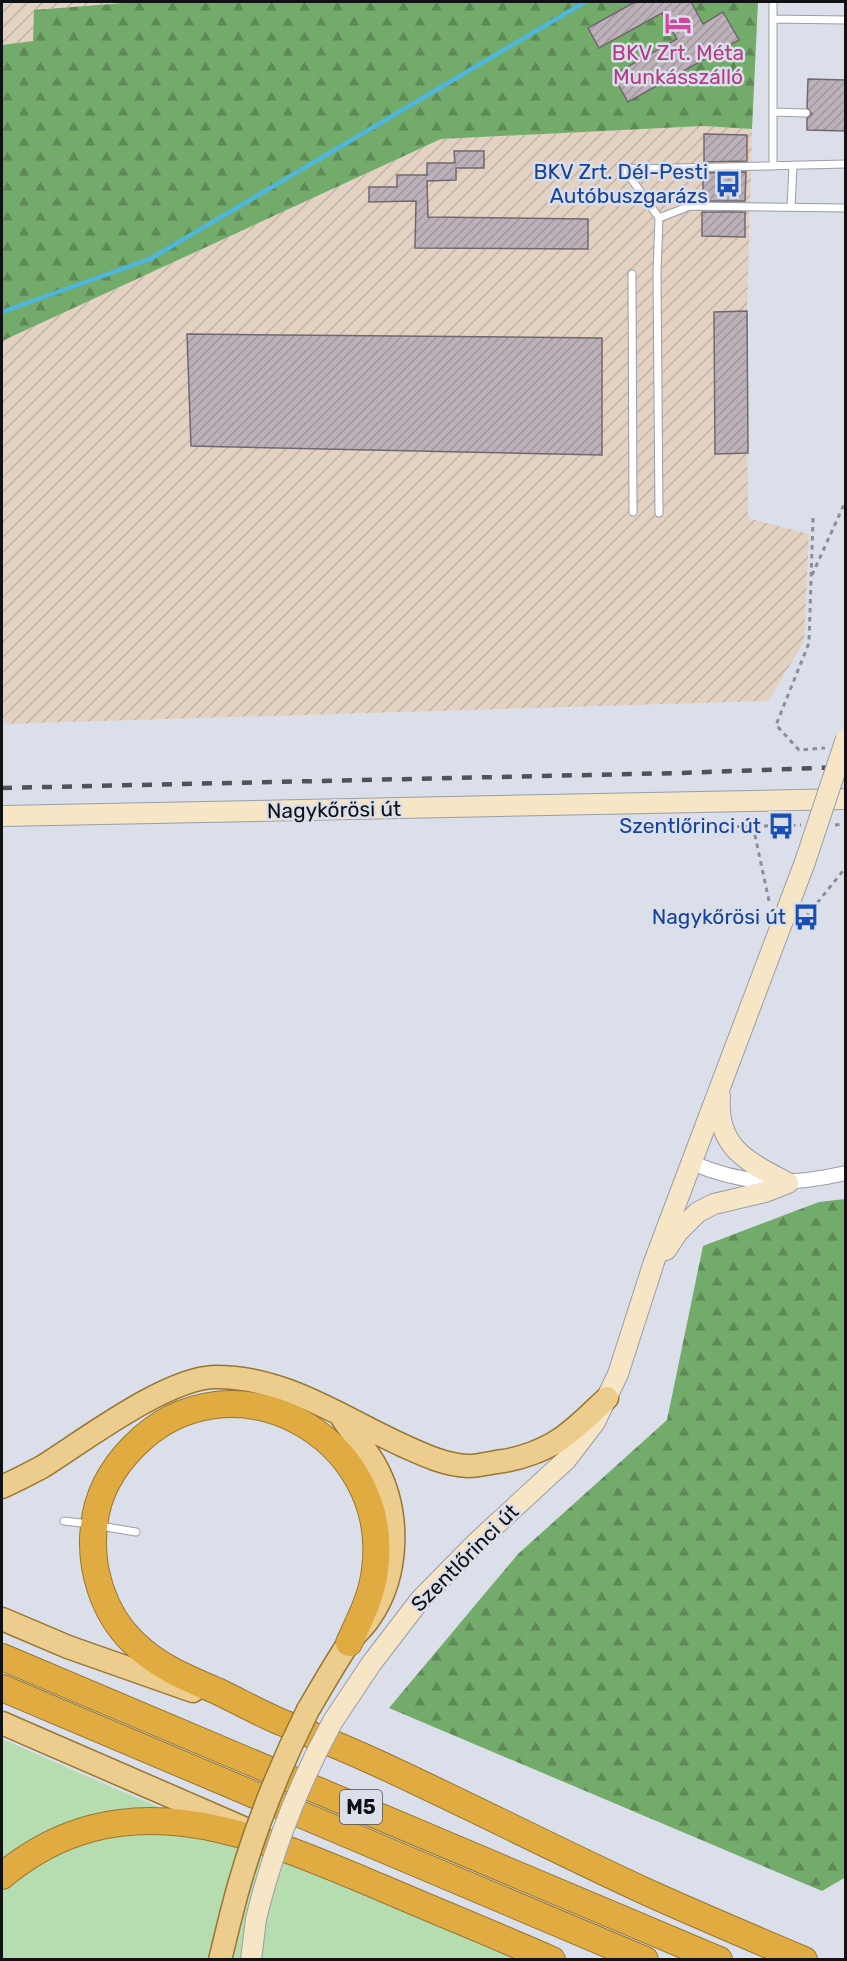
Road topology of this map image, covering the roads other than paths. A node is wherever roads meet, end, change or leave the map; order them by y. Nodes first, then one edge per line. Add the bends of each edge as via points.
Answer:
1 (773, 2) edge
2 (773, 19) junction
3 (846, 20) edge
4 (773, 112) junction
5 (806, 113) dead end
6 (846, 164) edge
7 (793, 165) junction
8 (773, 166) junction
9 (792, 207) junction
10 (846, 208) edge
11 (659, 218) junction
12 (632, 274) dead end
13 (633, 512) dead end
14 (659, 513) dead end
15 (840, 743) edge
16 (846, 799) edge
17 (2, 816) edge
18 (721, 1081) junction
19 (692, 1163) junction
20 (846, 1173) edge
21 (788, 1183) junction
22 (654, 1262) junction
23 (607, 1398) junction
24 (339, 1413) junction
25 (2, 1487) edge
26 (64, 1521) dead end
27 (94, 1524) junction
28 (136, 1532) dead end
29 (2, 1619) edge
30 (349, 1643) junction
31 (2, 1657) edge
32 (2, 1688) edge
33 (271, 1718) junction
34 (2, 1723) edge
35 (290, 1849) junction
36 (2, 1874) edge
37 (778, 1948) junction
38 (220, 1959) edge
39 (250, 1959) edge
40 (552, 1959) edge
41 (645, 1959) edge
42 (719, 1959) edge
43 (804, 1959) edge
44 (815, 1959) edge

1 - 2 lane
2 - 3 lane
2 - 4 lane
4 - 5 lane
4 - 8 lane
6 - 7 lane
7 - 8 lane
7 - 9 lane
8 - 11 lane via 623,166
9 - 10 lane
9 - 11 lane via 690,206
11 - 14 lane
12 - 13 lane
15 - 18 main road, Szentlőrinci út, bridge via 805,862
16 - 17 main road, Nagykőrösi út
18 - 19 main road, Szentlőrinci út
18 - 21 main road via 719,1110 733,1148 752,1164
19 - 21 street via 730,1177
19 - 22 main road, Szentlőrinci út
20 - 21 street
21 - 22 main road via 698,1212
22 - 23 main road, Szentlőrinci út
23 - 24 main road via 557,1442 513,1459 469,1466 437,1460
23 - 39 main road, Szentlőrinci út, bridge via 595,1422 566,1460 420,1600 333,1721 288,1812 256,1919
24 - 25 main road via 273,1385 211,1377 182,1384 155,1397
24 - 30 main road via 374,1463 393,1524 392,1558 383,1593 369,1619
26 - 27 lane
27 - 28 lane
27 - 30 highway via 100,1497 114,1470 154,1429 208,1407 246,1406 284,1414 318,1433 344,1455 362,1483 373,1513 375,1573
27 - 33 highway via 93,1553 100,1589 131,1640 170,1671
29 - 33 main road, M5 via 68,1647
30 - 38 main road, bridge via 308,1710 264,1808 245,1861
31 - 42 highway, M5
32 - 41 highway, M5
33 - 37 highway, M5 via 375,1762 651,1894
34 - 35 main road
35 - 36 highway via 189,1822 135,1821 63,1839
35 - 40 highway
37 - 43 highway, M5
37 - 44 highway

